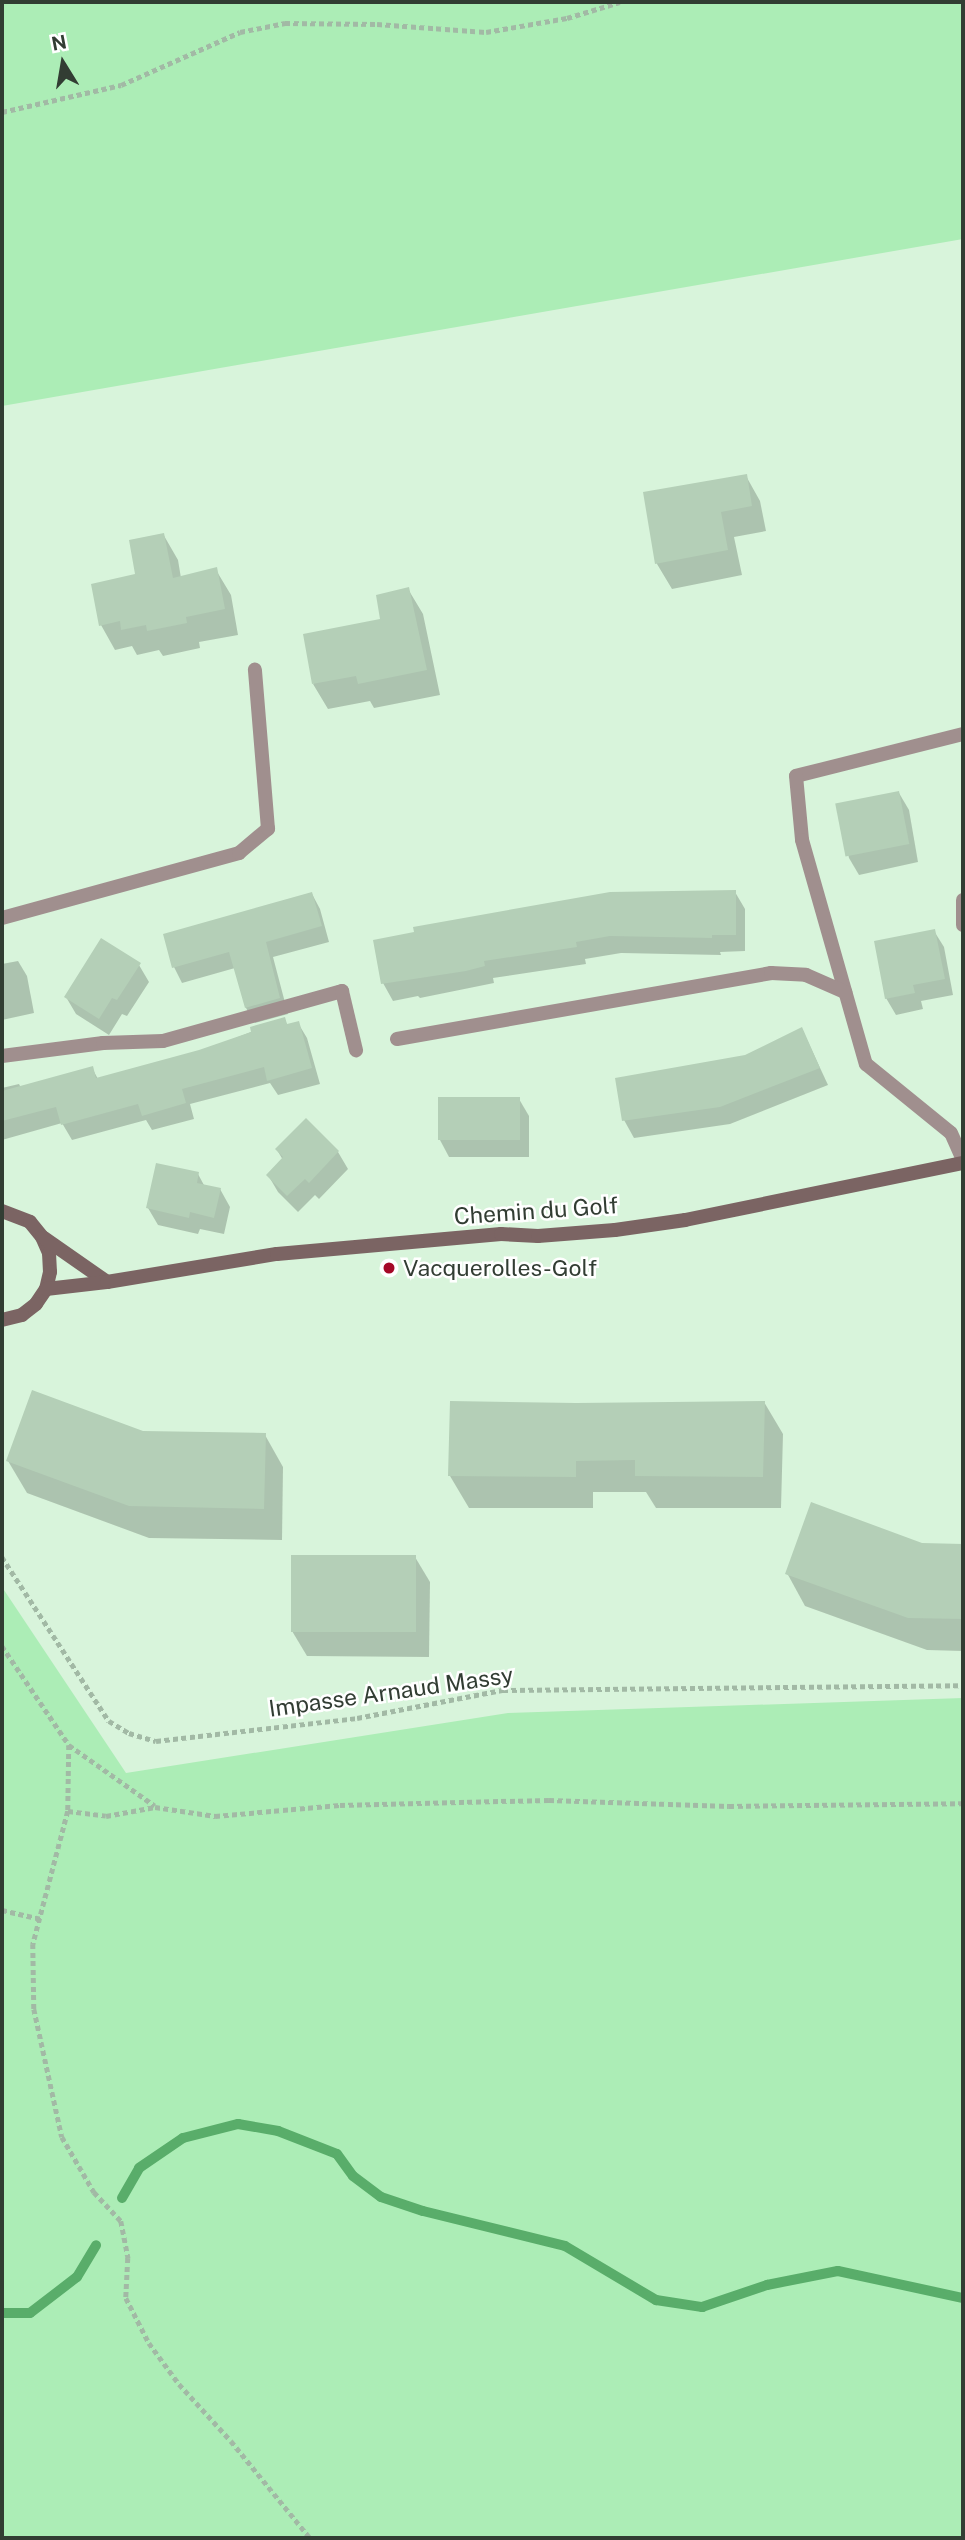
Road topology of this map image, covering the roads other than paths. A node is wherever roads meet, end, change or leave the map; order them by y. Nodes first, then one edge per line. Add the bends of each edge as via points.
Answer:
1 (256, 670) dead end
2 (963, 734) edge
3 (963, 900) edge
4 (2, 918) edge
5 (963, 925) edge
6 (845, 992) junction
7 (397, 1039) dead end
8 (356, 1049) dead end
9 (2, 1056) edge
10 (963, 1162) edge
11 (2, 1211) edge
12 (42, 1237) junction
13 (107, 1282) junction
14 (46, 1289) junction
15 (2, 1320) edge

1 - 4 street via 268,829 239,853
2 - 6 street via 796,776 802,840
3 - 5 street
6 - 7 street via 806,975 771,973
6 - 10 street via 866,1064 951,1133
8 - 9 street via 342,991 163,1041 103,1043
10 - 13 street, Chemin du Golf via 685,1220 538,1236 501,1234 277,1254
11 - 12 street via 30,1222
12 - 13 street
12 - 14 street via 50,1253
13 - 14 street, Chemin du Golf
14 - 15 street via 22,1315

